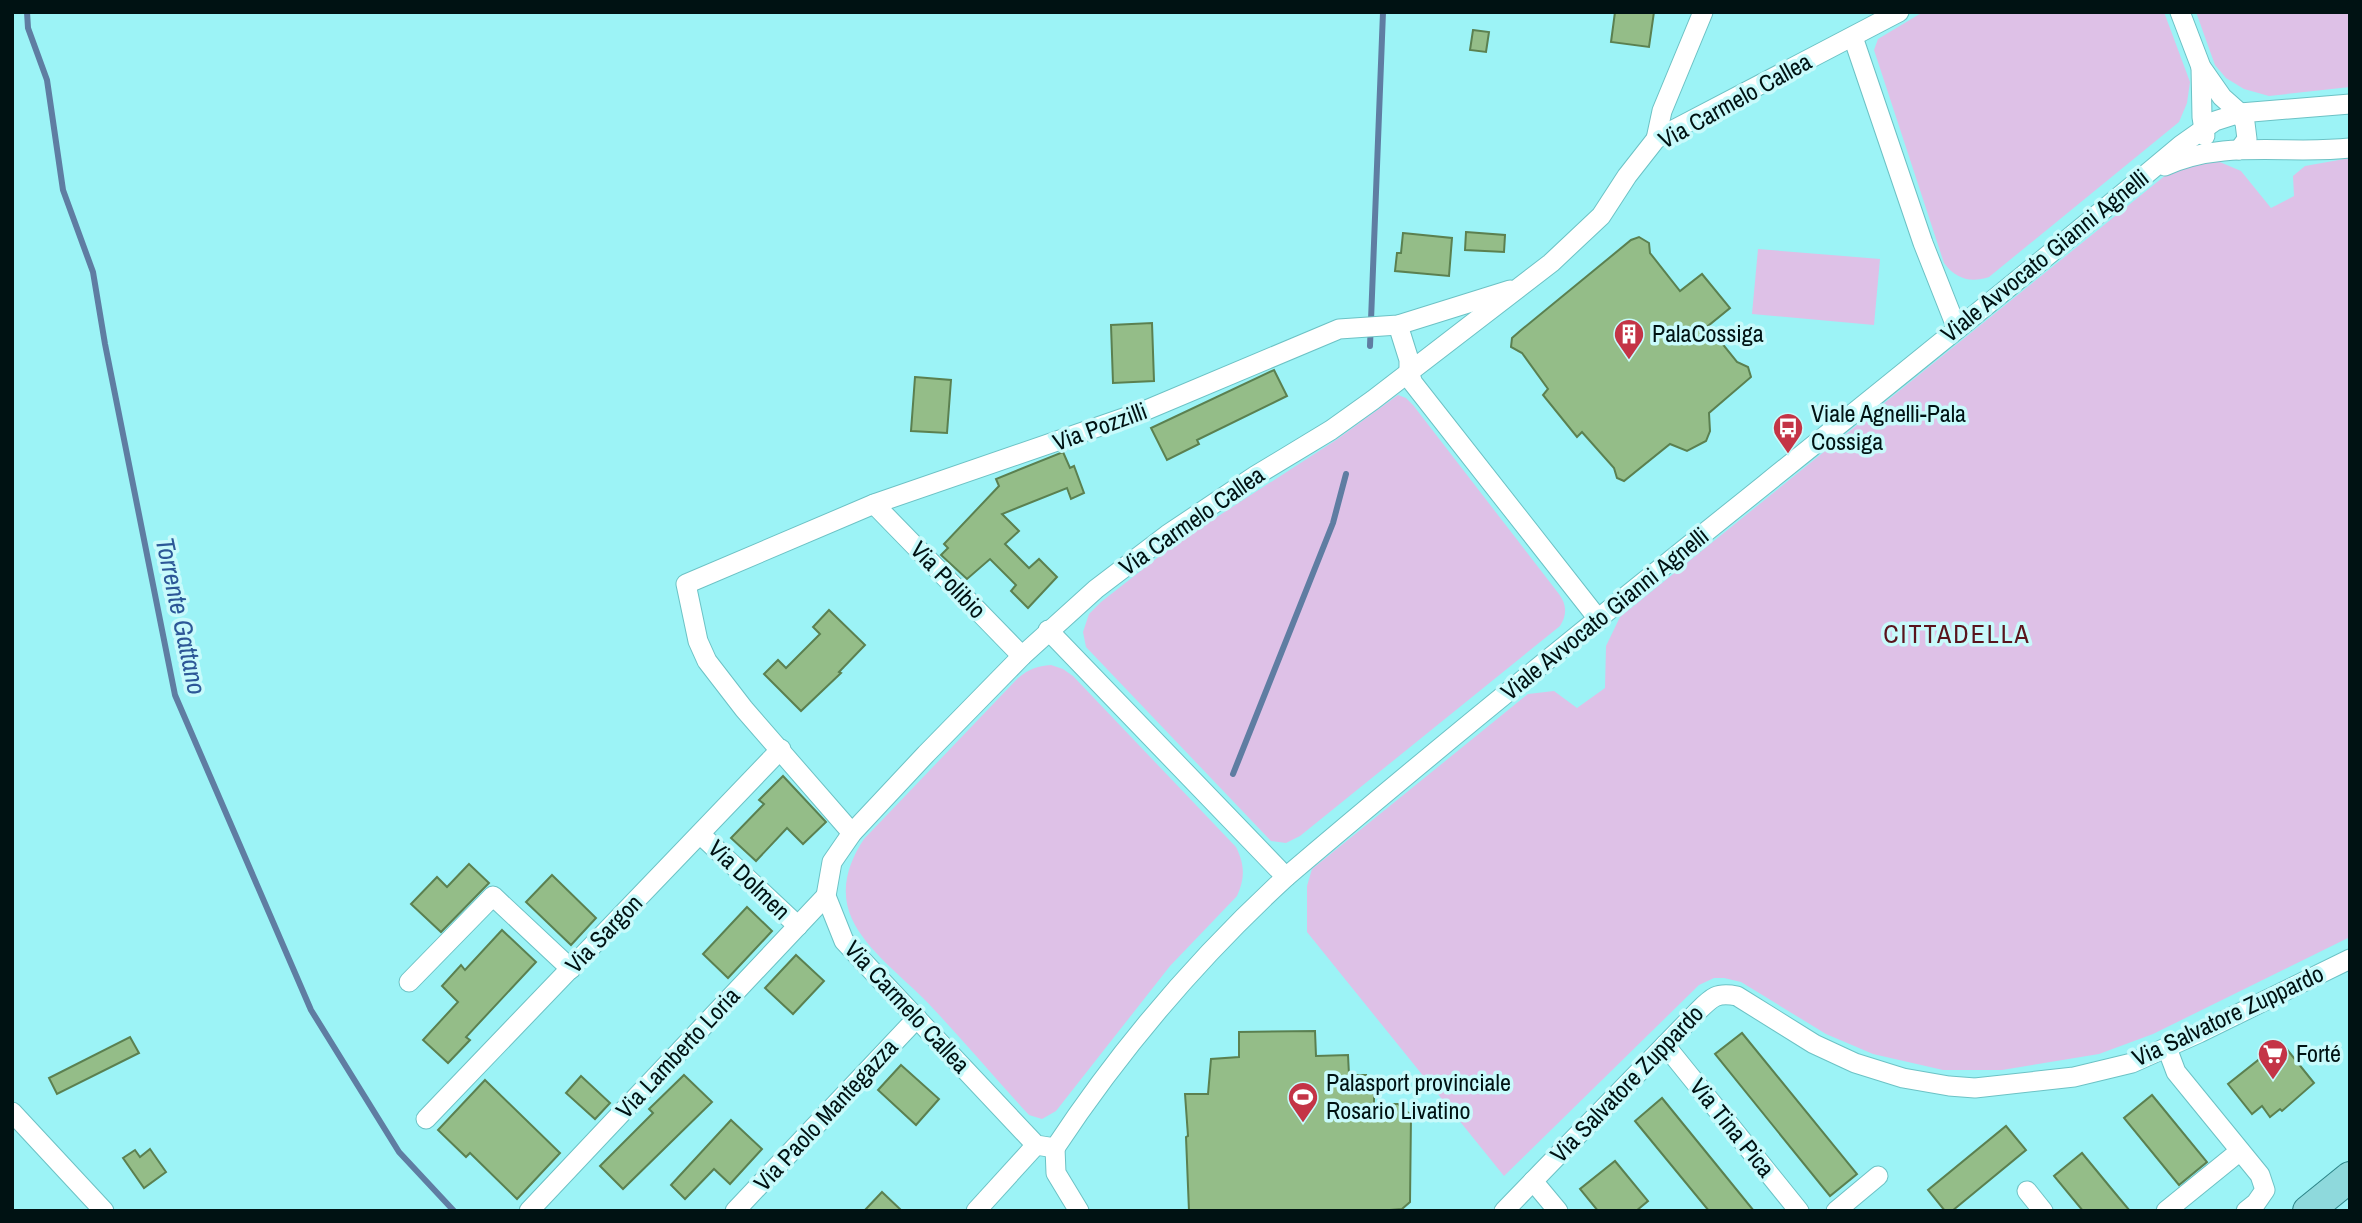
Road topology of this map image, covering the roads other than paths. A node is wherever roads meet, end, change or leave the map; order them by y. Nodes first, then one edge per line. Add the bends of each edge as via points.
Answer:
1 (1703, 12) edge
2 (1899, 12) edge
3 (2180, 12) edge
4 (1853, 37) junction
5 (2201, 67) junction
6 (2350, 104) edge
7 (2240, 113) junction
8 (2203, 127) junction
9 (1656, 139) junction
10 (2350, 148) edge
11 (2214, 150) junction
12 (2239, 150) junction
13 (2147, 174) junction
14 (1518, 289) junction
15 (1398, 325) junction
16 (1957, 329) junction
17 (1409, 373) junction
18 (874, 504) junction
19 (1599, 620) junction
20 (1048, 631) junction
21 (1023, 656) junction
22 (781, 749) junction
23 (852, 833) junction
24 (700, 834) junction
25 (1286, 877) junction
26 (826, 896) junction
27 (798, 926) junction
28 (2350, 959) edge
29 (571, 969) junction
30 (409, 982) dead end
31 (917, 1018) junction
32 (1665, 1045) junction
33 (2167, 1048) junction
34 (12, 1112) edge
35 (426, 1119) dead end
36 (1046, 1146) junction
37 (2240, 1151) junction
38 (1878, 1177) dead end
39 (2350, 1177) edge
40 (1534, 1181) junction
41 (2027, 1191) dead end
42 (104, 1211) edge
43 (529, 1211) edge
44 (735, 1211) edge
45 (976, 1211) edge
46 (1079, 1211) edge
47 (1504, 1211) edge
48 (1558, 1211) edge
49 (1800, 1211) edge
50 (1836, 1211) edge
51 (2043, 1211) edge
52 (2166, 1211) edge
53 (2246, 1211) edge
54 (2308, 1211) edge

1 - 9 street via 1662,111
2 - 4 street, Via Carmelo Callea
3 - 5 street
4 - 9 street, Via Carmelo Callea
4 - 16 street
5 - 7 street
5 - 8 street
6 - 7 street, Viale Avvocato Gianni Agnelli
7 - 8 street, Viale Avvocato Gianni Agnelli
7 - 12 street via 2247,139
8 - 11 street
8 - 13 street, Viale Avvocato Gianni Agnelli
9 - 14 street, Via Carmelo Callea via 1601,216
10 - 12 street
11 - 12 street
11 - 13 street via 2184,157
13 - 16 street, Viale Avvocato Gianni Agnelli
14 - 15 street, Via Pozzilli
14 - 17 street, Via Carmelo Callea
15 - 17 street
15 - 18 street, Via Pozzilli via 1339,329 1144,411
16 - 19 street, Viale Avvocato Gianni Agnelli
17 - 19 street
17 - 20 street, Via Carmelo Callea via 1331,430 1167,534
18 - 21 street, Via Polibio
18 - 22 street, Via Pozzilli via 686,584 707,661
19 - 25 street, Viale Avvocato Gianni Agnelli
20 - 21 street, Via Carmelo Callea
20 - 25 street
21 - 23 street, Via Carmelo Callea
22 - 23 street
22 - 24 street, Via Sargon
23 - 26 street, Via Carmelo Callea via 832,862
24 - 27 street, Via Dolmen
24 - 29 street, Via Sargon
25 - 36 street, Viale Avvocato Gianni Agnelli via 1234,924 1151,1016 1078,1113
26 - 27 street, Via Lamberto Loria
26 - 31 street, Via Carmelo Callea via 844,941
27 - 43 street, Via Lamberto Loria
28 - 33 street, Via Salvatore Zuppardo
29 - 30 street via 493,896
29 - 35 street, Via Sargon
31 - 36 street, Via Carmelo Callea
31 - 44 street, Via Paolo Mantegazza
32 - 33 street, Via Salvatore Zuppardo via 1711,999 1723,993 1737,996 1814,1044 1855,1062 1949,1086 1975,1088 2074,1077 2132,1063
32 - 40 street, Via Salvatore Zuppardo
32 - 49 street, Via Tina Pica
33 - 37 street via 2176,1072
34 - 42 street
36 - 45 street, Viale Avvocato Gianni Agnelli
36 - 46 street
37 - 52 street
37 - 53 street via 2260,1175 2265,1190
38 - 50 street
39 - 54 main road
40 - 47 street, Via Salvatore Zuppardo
40 - 48 street
41 - 51 street

